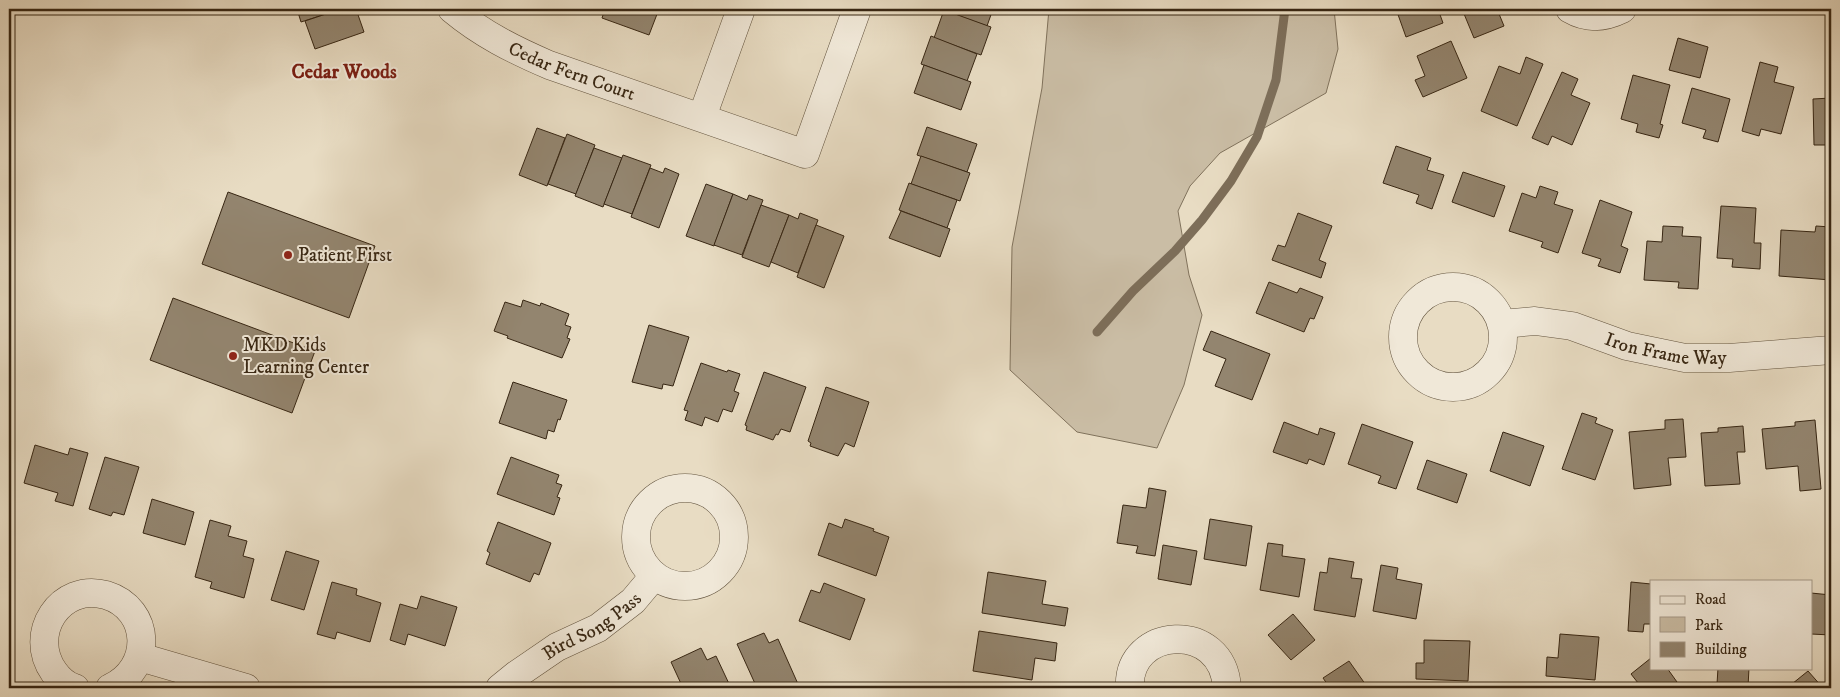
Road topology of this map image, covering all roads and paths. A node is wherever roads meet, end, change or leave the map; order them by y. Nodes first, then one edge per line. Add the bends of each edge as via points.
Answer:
1 (452, 9) edge
2 (741, 9) edge
3 (857, 9) edge
4 (1570, 9) edge
5 (1622, 9) edge
6 (702, 117) junction
7 (1502, 324) dead end
8 (1831, 350) edge
9 (654, 576) dead end
10 (140, 657) junction
11 (75, 688) edge
12 (110, 688) edge
13 (246, 688) edge
14 (500, 688) edge
15 (1130, 688) edge
16 (1227, 688) edge

1 - 6 street, Cedar Fern Court via 472,26 549,65
2 - 6 street
3 - 6 street, Cedar Fern Court via 805,154
4 - 5 street via 1591,17
7 - 8 street, Iron Frame Way via 1535,321 1572,326 1627,346 1685,358
9 - 14 street, Bird Song Pass via 633,601 598,628 557,647
10 - 11 street via 142,642 132,612 106,595 74,596 50,617 44,631 44,648 48,664 58,678
10 - 12 street via 132,672 120,684
10 - 13 street
15 - 16 street via 1129,680 1136,662 1146,650 1164,640 1186,639 1207,648 1220,661

